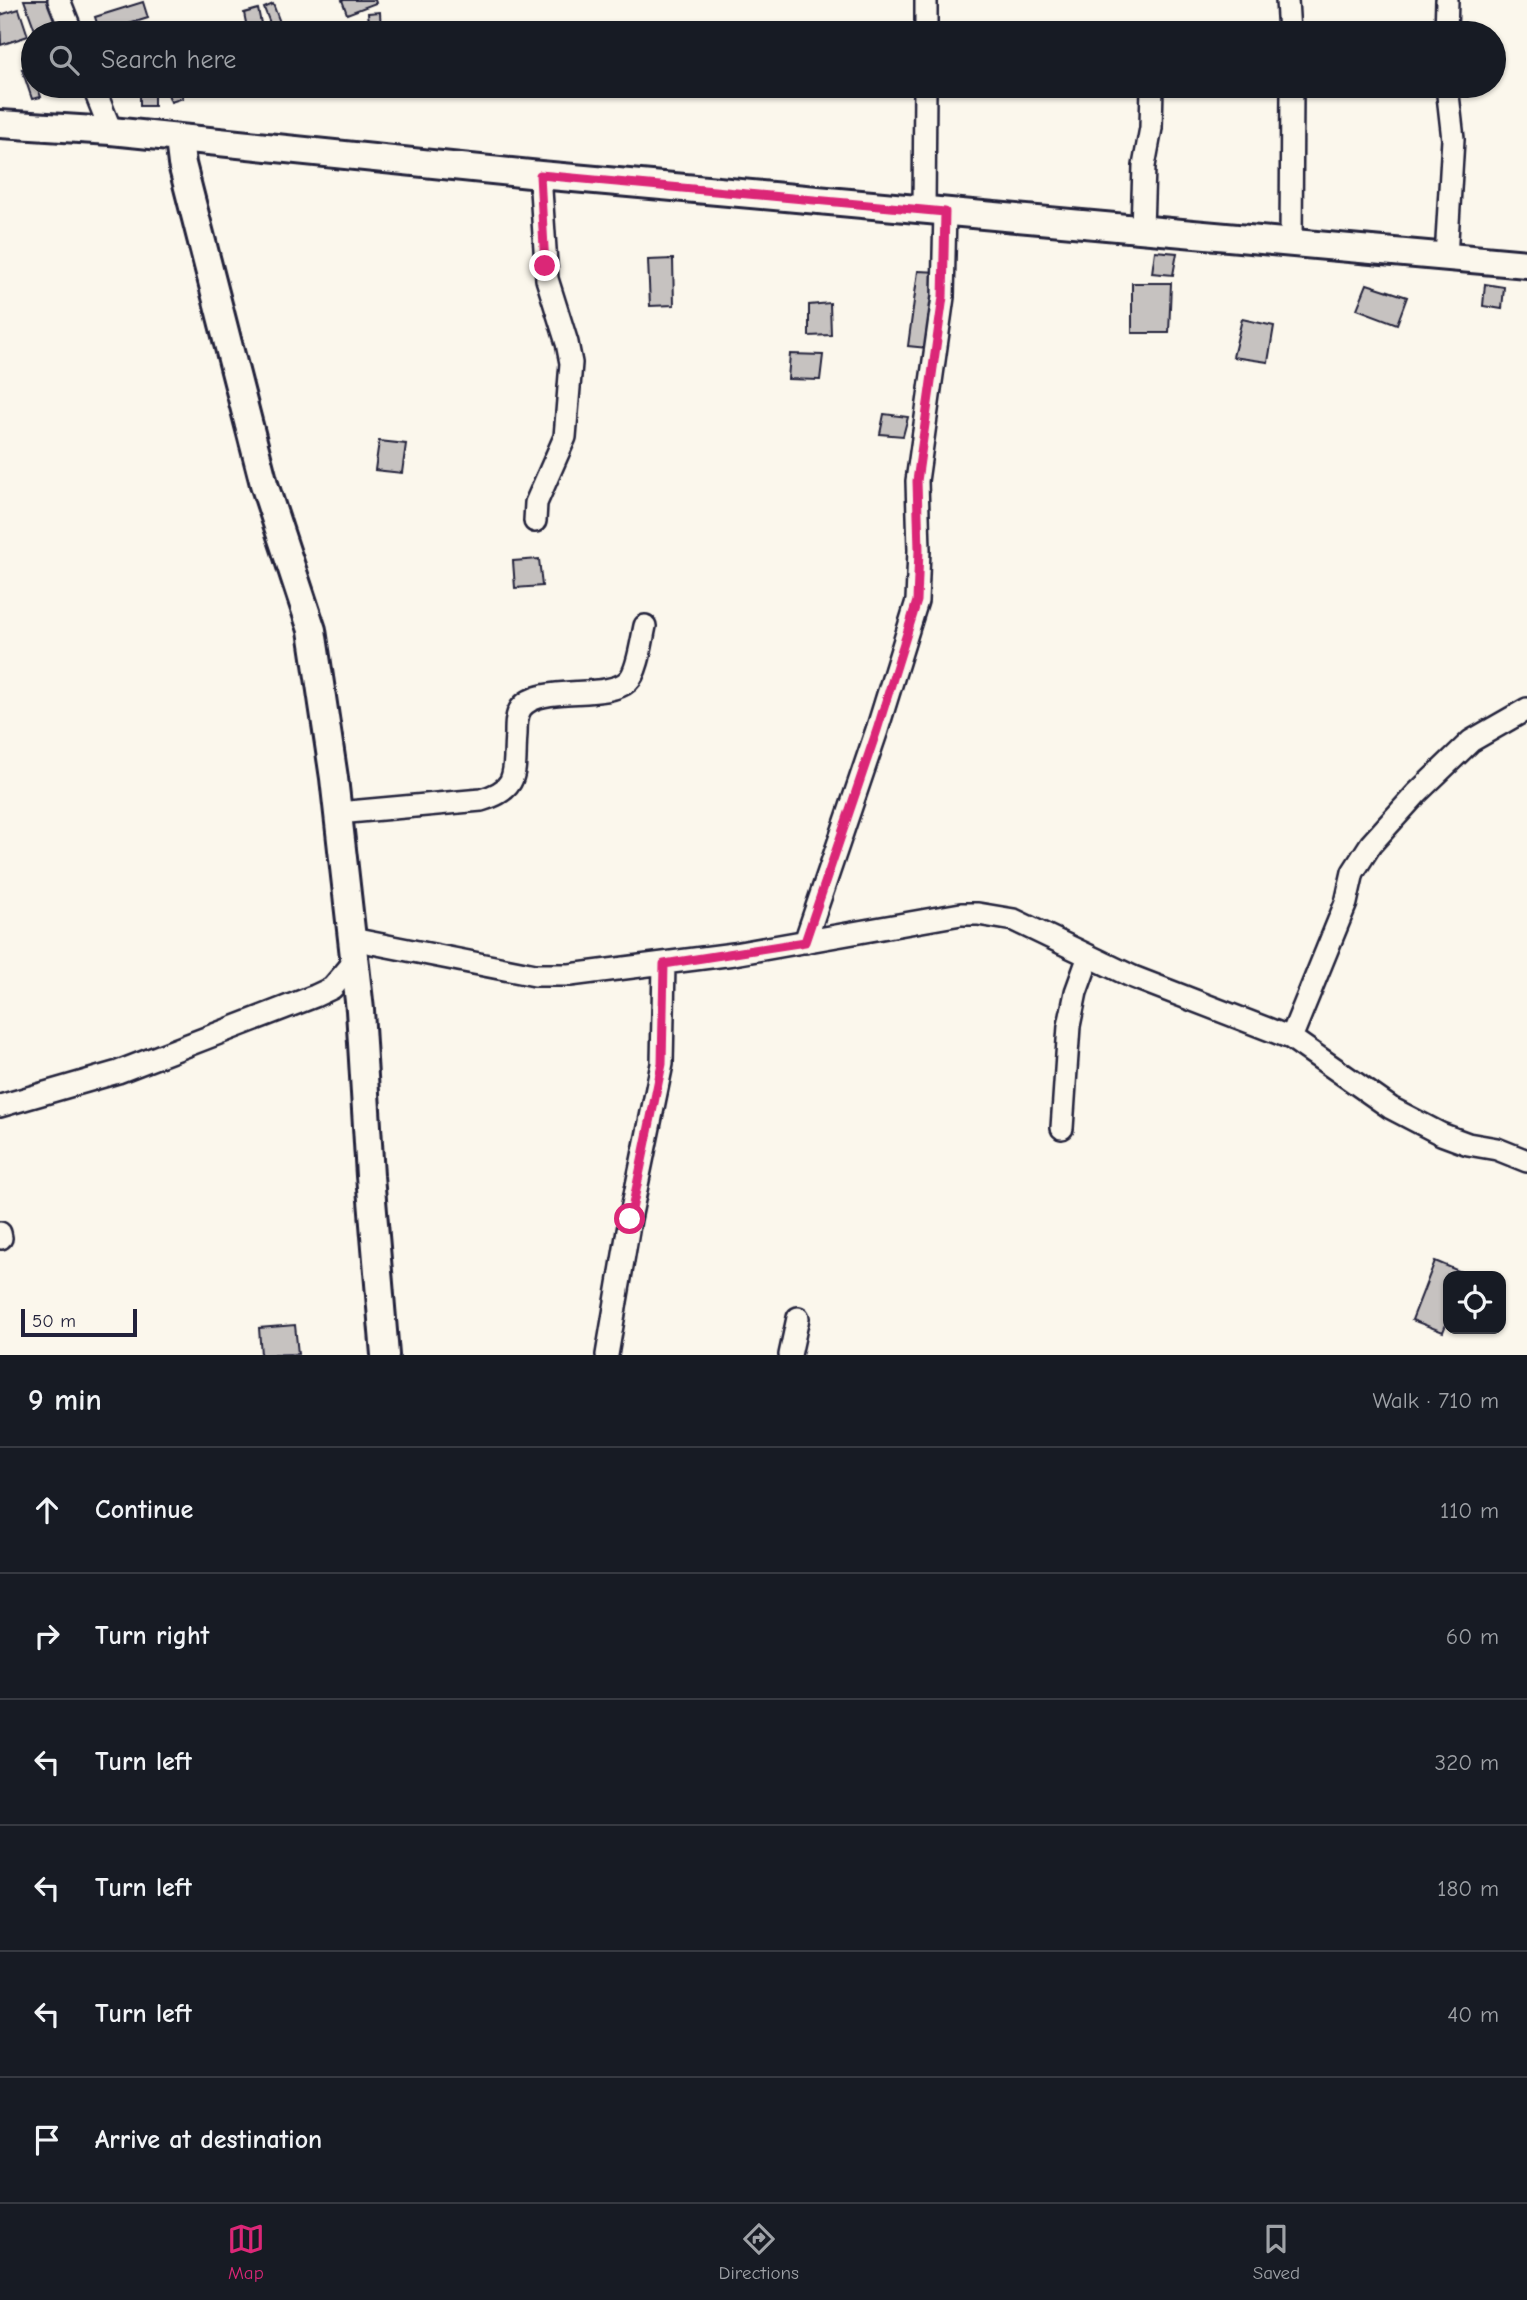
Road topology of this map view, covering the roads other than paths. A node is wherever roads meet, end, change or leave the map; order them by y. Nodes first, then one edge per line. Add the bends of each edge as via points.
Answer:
1 (59, 0) edge
2 (926, 0) edge
3 (1287, 0) edge
4 (1447, 0) edge
5 (67, 21) edge
6 (926, 21) edge
7 (1288, 21) edge
8 (1446, 21) edge
9 (98, 98) edge
10 (926, 98) edge
11 (1152, 98) edge
12 (1292, 98) edge
13 (1448, 98) edge
14 (0, 124) edge
15 (111, 131) junction
16 (179, 139) junction
17 (540, 175) junction
18 (934, 211) junction
19 (1142, 229) junction
20 (1291, 243) junction
21 (1446, 257) junction
22 (1527, 264) edge
23 (535, 521) dead end
24 (645, 626) dead end
25 (1527, 709) edge
26 (338, 813) junction
27 (805, 942) junction
28 (354, 950) junction
29 (1089, 956) junction
30 (664, 964) junction
31 (1291, 1038) junction
32 (0, 1106) edge
33 (1062, 1128) dead end
34 (1527, 1161) edge
35 (0, 1233) edge
36 (1, 1238) edge
37 (798, 1318) dead end
38 (385, 1355) edge
39 (607, 1355) edge
40 (790, 1355) edge

1 - 5 street
2 - 6 street
3 - 7 street
4 - 8 street
9 - 15 street
10 - 18 street
11 - 19 street
12 - 20 street
13 - 21 street via 1452,139
14 - 15 main road
15 - 16 main road
16 - 17 main road
16 - 26 main road via 264,484 312,630
17 - 18 main road
17 - 23 street via 547,279 571,363 565,437 536,503
18 - 19 main road
18 - 27 street via 943,297 917,481 917,601
19 - 20 main road
20 - 21 main road
21 - 22 main road
24 - 26 street via 629,681 616,688 527,701 516,721 513,777 508,789 497,796
25 - 31 street via 1471,741 1371,844 1353,872 1346,903
26 - 28 main road
27 - 29 street via 978,914 1014,920
27 - 30 street
28 - 30 street via 535,975
28 - 32 street via 332,988 315,996 118,1072
28 - 38 main road
29 - 31 street
29 - 33 street via 1069,1026
30 - 39 street via 662,1064
31 - 34 street via 1391,1108 1441,1134
35 - 36 street
37 - 40 street

